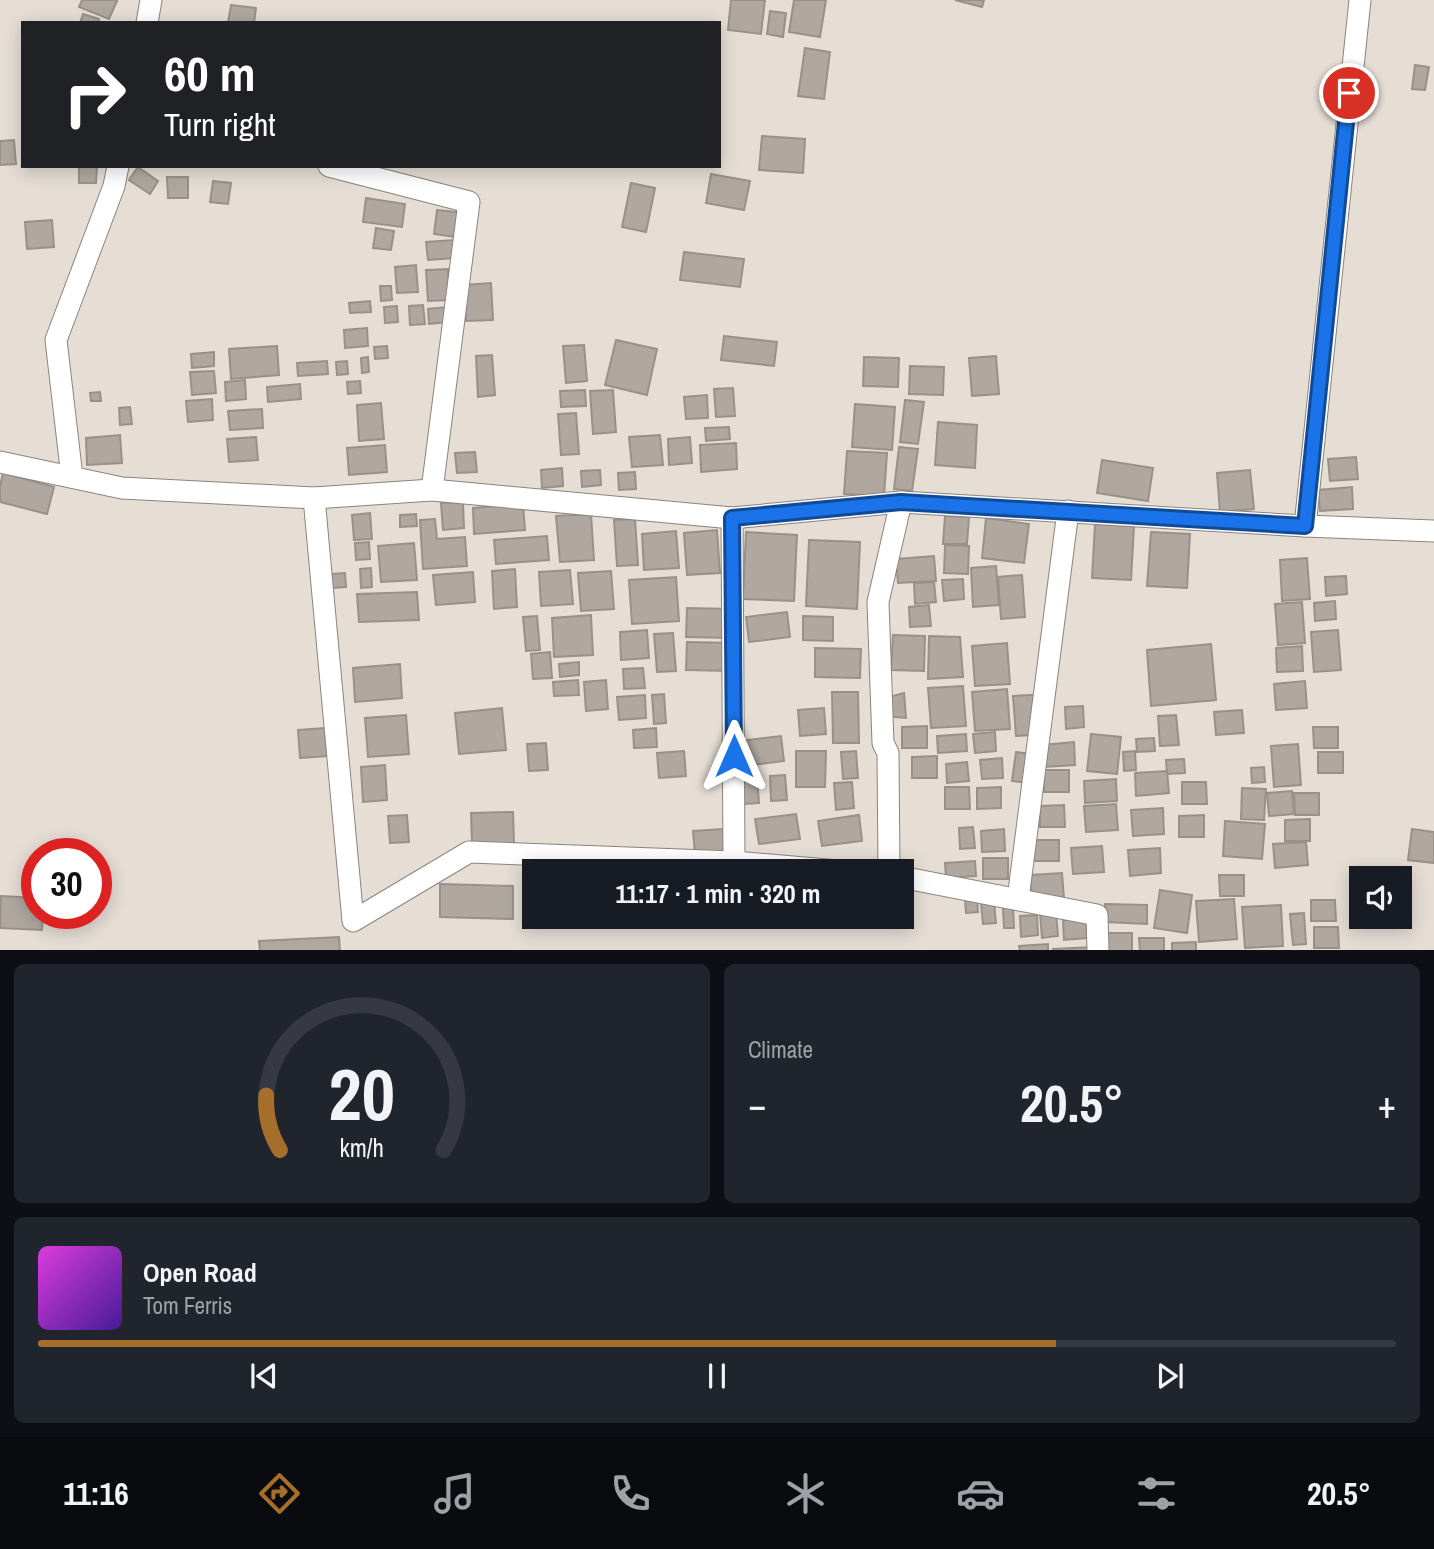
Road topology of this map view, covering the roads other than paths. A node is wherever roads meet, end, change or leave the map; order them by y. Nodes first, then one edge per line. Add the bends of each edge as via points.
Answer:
1 (151, 0) edge
2 (1360, 0) edge
3 (147, 21) edge
4 (118, 168) edge
5 (337, 168) edge
6 (0, 461) edge
7 (72, 477) junction
8 (432, 490) junction
9 (314, 498) junction
10 (901, 502) junction
11 (1068, 511) junction
12 (732, 518) junction
13 (1305, 526) junction
14 (1434, 531) edge
15 (655, 859) edge
16 (734, 859) edge
17 (889, 859) edge
18 (914, 879) edge
19 (1018, 899) junction
20 (1098, 950) edge

1 - 3 street
2 - 13 street
4 - 7 street via 56,340
5 - 8 street via 469,202
6 - 7 street
7 - 9 street via 122,488
8 - 9 street
8 - 12 street
9 - 15 street via 353,921 470,852
10 - 11 street
10 - 12 street
10 - 17 street via 878,601 883,743 888,753
11 - 13 street
11 - 19 street
12 - 16 street
13 - 14 street
18 - 19 street
19 - 20 street via 1097,915

